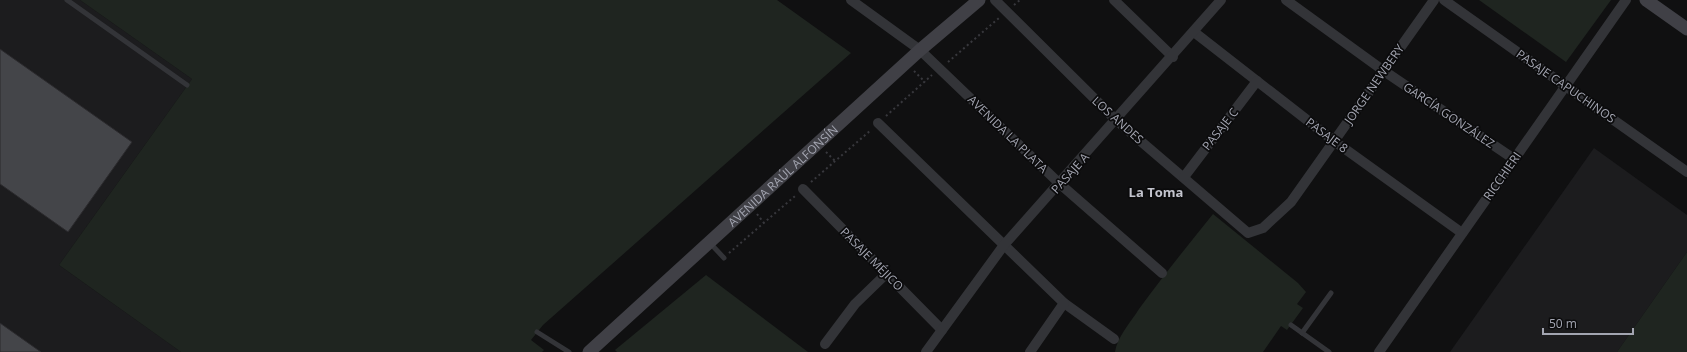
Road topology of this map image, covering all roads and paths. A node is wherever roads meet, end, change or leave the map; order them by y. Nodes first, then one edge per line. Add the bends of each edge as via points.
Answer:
1 (67, 0) edge
2 (851, 0) edge
3 (979, 0) edge
4 (995, 0) edge
5 (1114, 0) edge
6 (1222, 0) edge
7 (1286, 0) edge
8 (1434, 0) edge
9 (1444, 0) edge
10 (1626, 0) edge
11 (1646, 0) edge
12 (1687, 29) edge
13 (1194, 32) junction
14 (920, 50) junction
15 (1173, 57) junction
16 (1384, 71) junction
17 (1257, 81) junction
18 (187, 85) dead end
19 (1566, 86) junction
20 (1116, 120) junction
21 (878, 123) dead end
22 (1334, 141) junction
23 (1514, 159) junction
24 (1687, 172) edge
25 (1184, 177) junction
26 (1060, 184) junction
27 (803, 189) dead end
28 (1248, 233) joint
29 (1462, 233) junction
30 (709, 242) junction
31 (1004, 245) junction
32 (724, 258) dead end
33 (1162, 272) dead end
34 (886, 274) junction
35 (1331, 294) dead end
36 (1064, 303) junction
37 (1291, 325) dead end
38 (942, 330) junction
39 (537, 332) dead end
40 (1302, 333) junction
41 (1114, 339) dead end
42 (825, 344) dead end
43 (569, 352) edge
44 (588, 352) edge
45 (926, 352) edge
46 (1030, 352) edge
47 (1328, 352) edge
48 (1379, 352) edge

1 - 18 lane
2 - 14 street, AVENIDA LA PLATA
3 - 14 main road, AVENIDA RAÚL ALFONSÍN
4 - 20 street, LOS ANDES
5 - 15 street
6 - 13 street, PASAJE A
7 - 16 street, GARCÍA GONZÁLEZ
8 - 16 street, JORGE NEWBERY
9 - 19 street, PASAJE CAPUCHINOS
10 - 19 street, RICCHIERI
11 - 12 main road
13 - 15 street, PASAJE A
13 - 17 street, PASAJE 8
14 - 26 street, AVENIDA LA PLATA
14 - 30 main road, AVENIDA RAÚL ALFONSÍN
15 - 20 street, PASAJE A
16 - 22 street, JORGE NEWBERY
16 - 23 street, GARCÍA GONZÁLEZ
17 - 22 street, PASAJE 8
17 - 25 street, PASAJE C
19 - 23 street, RICCHIERI
19 - 24 street, PASAJE CAPUCHINOS
20 - 25 street, LOS ANDES
20 - 26 street, PASAJE A
21 - 31 street
22 - 28 street, JORGE NEWBERY via 1291,202 1264,228
22 - 29 street, PASAJE 8
23 - 29 street, RICCHIERI
25 - 28 street, LOS ANDES
26 - 31 street, PASAJE A
26 - 33 street, AVENIDA LA PLATA
27 - 34 street, PASAJE MÉJICO
29 - 48 street, RICCHIERI
30 - 32 lane
30 - 44 main road, AVENIDA RAÚL ALFONSÍN
31 - 36 street
31 - 38 street, PASAJE A
34 - 38 street, PASAJE MÉJICO
34 - 42 street via 855,304
35 - 40 lane
36 - 41 street
36 - 46 street
37 - 40 lane
38 - 45 street, PASAJE A
39 - 43 lane
40 - 47 lane

